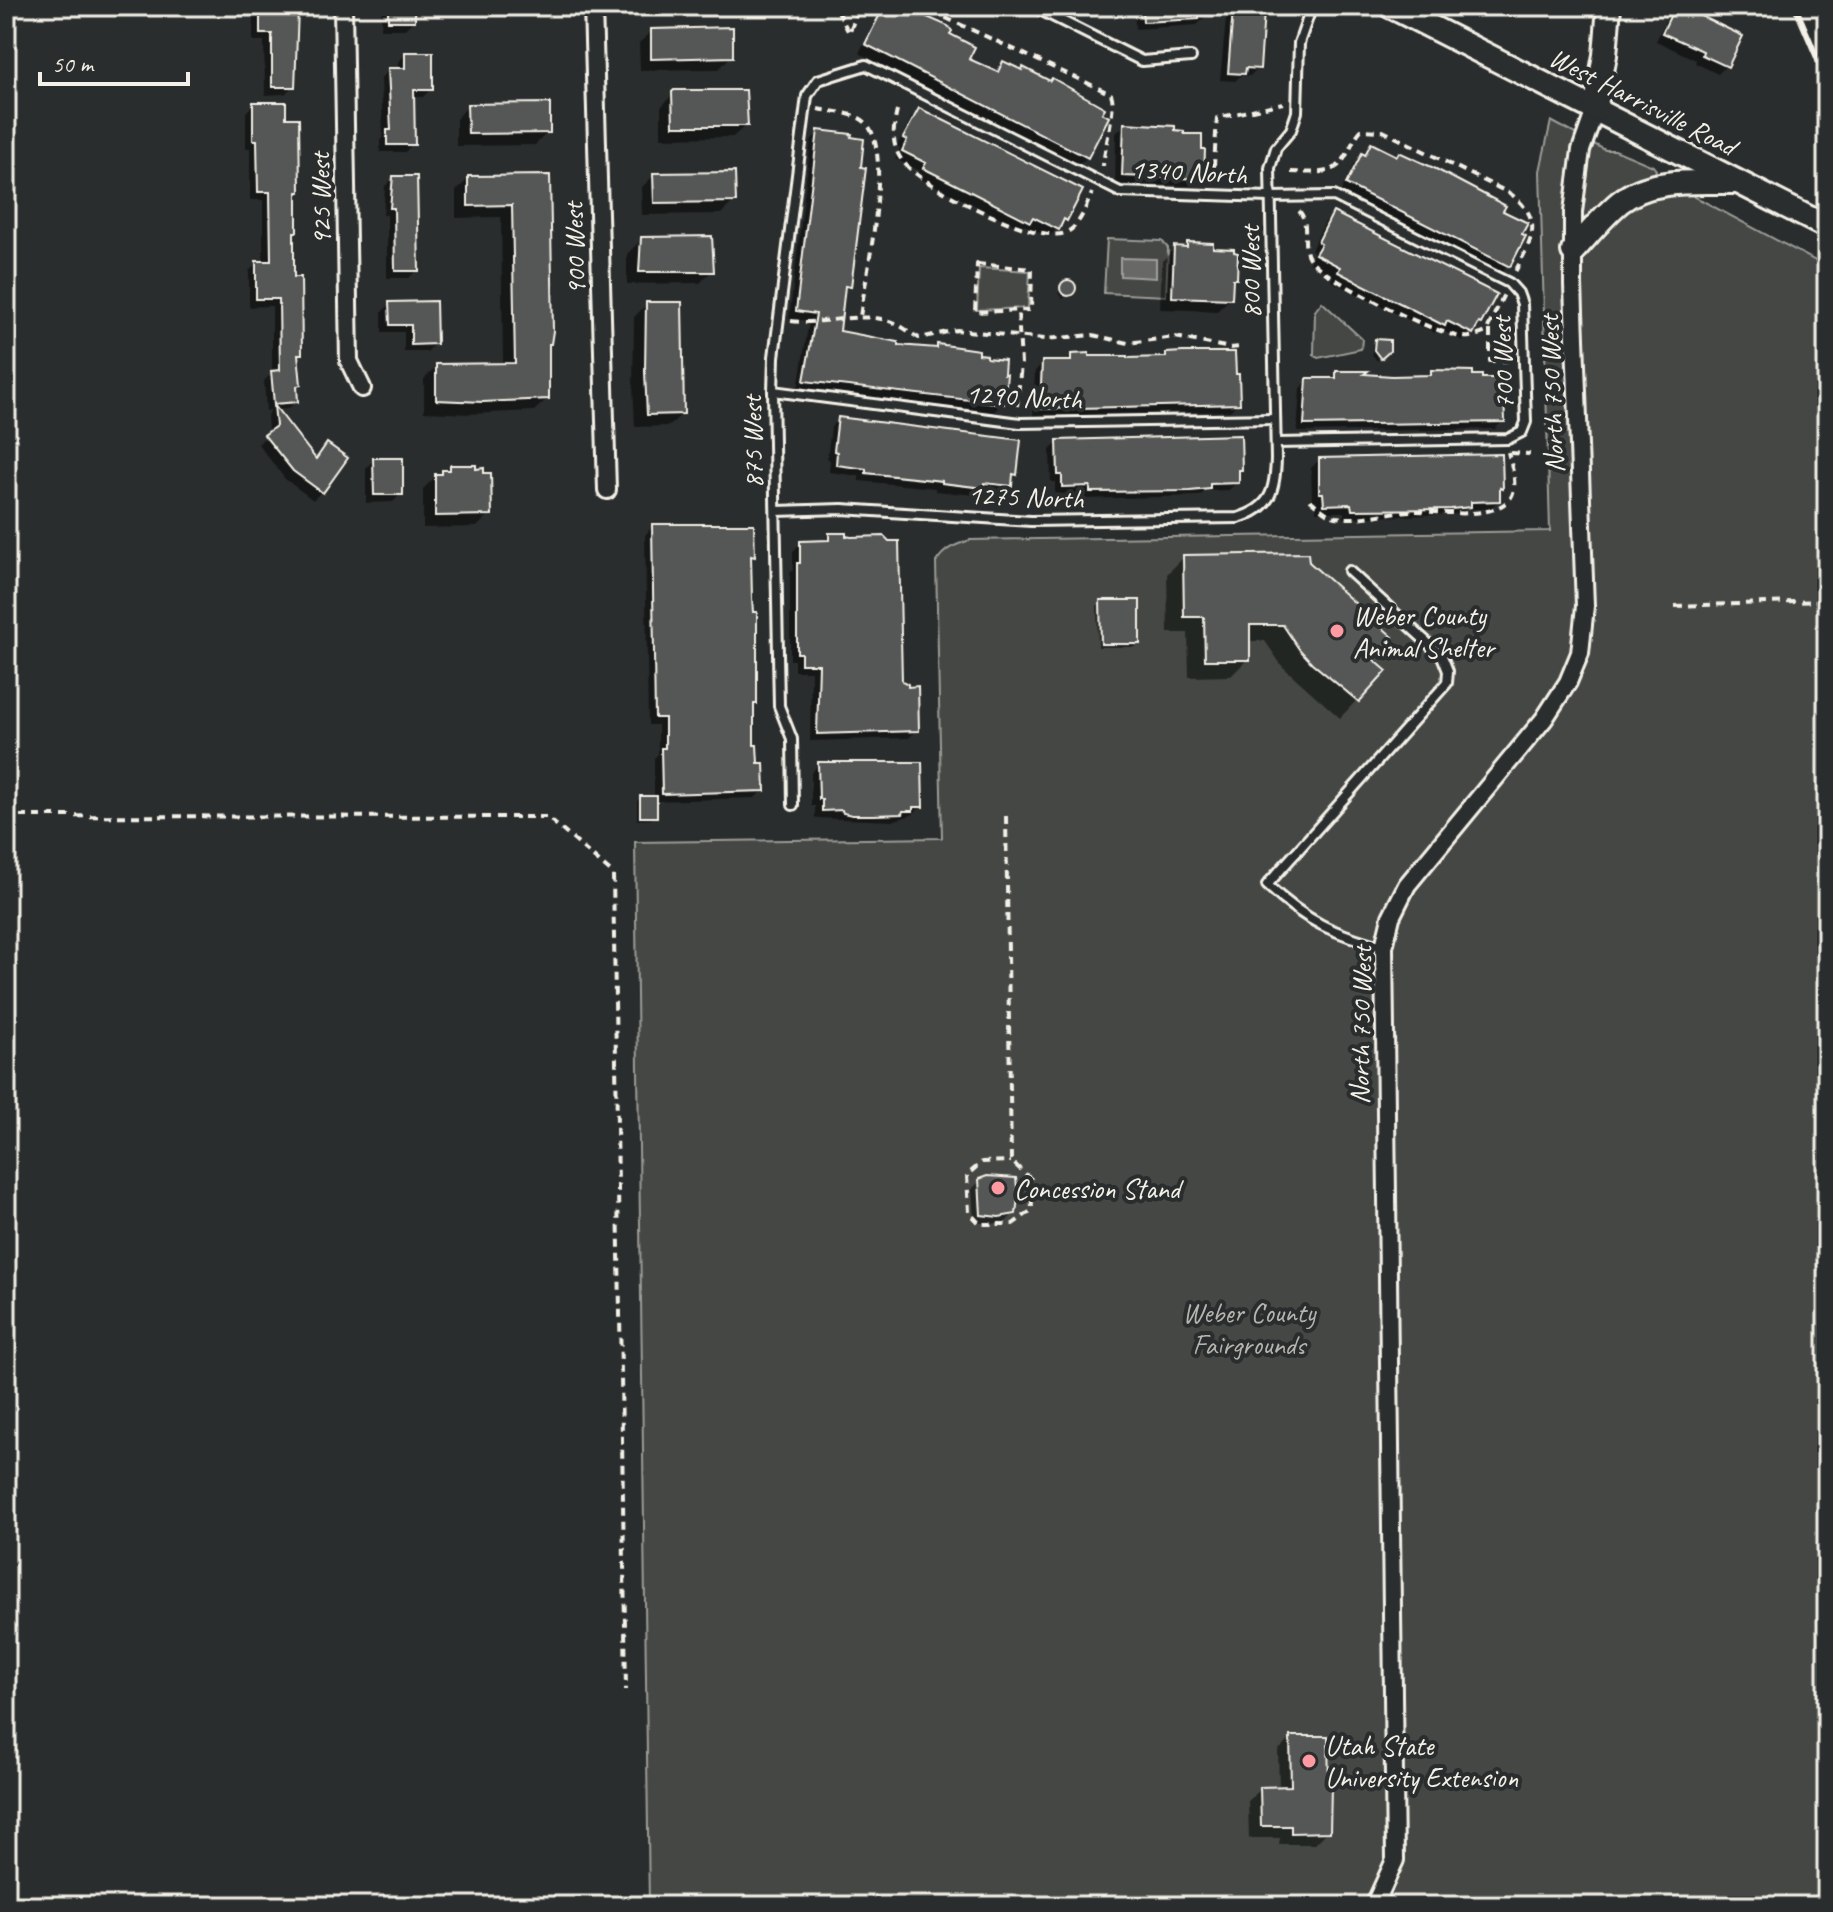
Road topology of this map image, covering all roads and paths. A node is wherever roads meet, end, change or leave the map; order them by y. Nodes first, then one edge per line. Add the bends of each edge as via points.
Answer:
1 (343, 6) edge
2 (593, 6) edge
3 (860, 6) edge
4 (920, 6) edge
5 (1032, 6) edge
6 (1312, 6) edge
7 (1390, 6) edge
8 (1609, 6) edge
9 (838, 11) dead end
10 (1191, 57) dead end
11 (818, 80) joint
12 (1283, 103) dead end
13 (818, 109) dead end
14 (1595, 110) junction
15 (897, 111) dead end
16 (1103, 166) dead end
17 (1213, 181) dead end
18 (1738, 182) junction
19 (1094, 189) dead end
20 (1270, 197) junction
21 (1827, 227) edge
22 (1573, 251) junction
23 (1518, 293) joint
24 (1018, 311) junction
25 (860, 317) junction
26 (789, 321) dead end
27 (1490, 327) dead end
28 (1020, 338) junction
29 (1242, 347) dead end
30 (1508, 361) dead end
31 (362, 388) dead end
32 (773, 391) junction
33 (1017, 406) dead end
34 (1275, 419) junction
35 (1276, 443) junction
36 (1530, 454) dead end
37 (1503, 482) dead end
38 (1514, 482) junction
39 (607, 490) dead end
40 (1269, 499) joint
41 (1310, 500) dead end
42 (776, 511) junction
43 (1349, 571) dead end
44 (1827, 601) edge
45 (1675, 606) dead end
46 (793, 805) dead end
47 (6, 816) edge
48 (1006, 816) dead end
49 (1384, 947) junction
50 (1011, 1161) junction
51 (626, 1690) dead end
52 (1374, 1906) edge

1 - 31 street, 925 West via 349,361
2 - 39 street, 900 West
3 - 9 path via 849,33
4 - 16 path via 1111,94
5 - 10 lane via 1142,61
6 - 20 lane, 800 West via 1299,43 1297,112 1276,148
7 - 14 main road, West Harrisville Road
8 - 14 main road
11 - 20 lane, 1340 North via 866,65 1120,192
11 - 32 lane, 875 West via 807,96
12 - 17 path via 1217,118
13 - 25 path via 866,123 875,146 877,204
14 - 18 main road, West Harrisville Road
14 - 22 street, North 750 West via 1575,176
15 - 19 path via 894,144 913,175 1018,227 1064,234 1082,216
18 - 21 main road, West Harrisville Road
18 - 22 main road via 1675,183 1644,190 1622,200
20 - 23 lane, 1340 North via 1334,196 1509,283
20 - 34 lane, 800 West
22 - 49 street, North 750 West via 1585,606 1580,653 1544,719 1407,885
23 - 35 lane, 700 West via 1526,422 1522,432 1508,439
24 - 24 path via 1031,310 1032,269 977,264 975,312
24 - 28 path
25 - 26 path
25 - 28 path via 894,322 919,338 957,330
27 - 30 path via 1490,361
28 - 29 path via 1093,335 1128,343 1175,337
28 - 33 path
32 - 34 lane, 1290 North via 1020,423
32 - 42 lane, 875 West
34 - 35 lane, 800 West
35 - 40 lane, 800 West
36 - 38 path via 1508,451
37 - 38 path
38 - 41 path via 1509,500 1456,515 1410,511 1337,517
40 - 42 lane, 1275 North via 1256,513 1238,518 1031,521 842,509
42 - 46 lane, 875 West via 779,706 792,739
43 - 49 lane via 1442,656 1447,683 1267,885 1294,910 1340,936
44 - 45 path
47 - 51 path via 547,817 613,874
48 - 50 path
49 - 52 street, North 750 West via 1395,1860
50 - 50 path via 1031,1179 1032,1210 1013,1224 980,1224 969,1212 967,1175 982,1162

